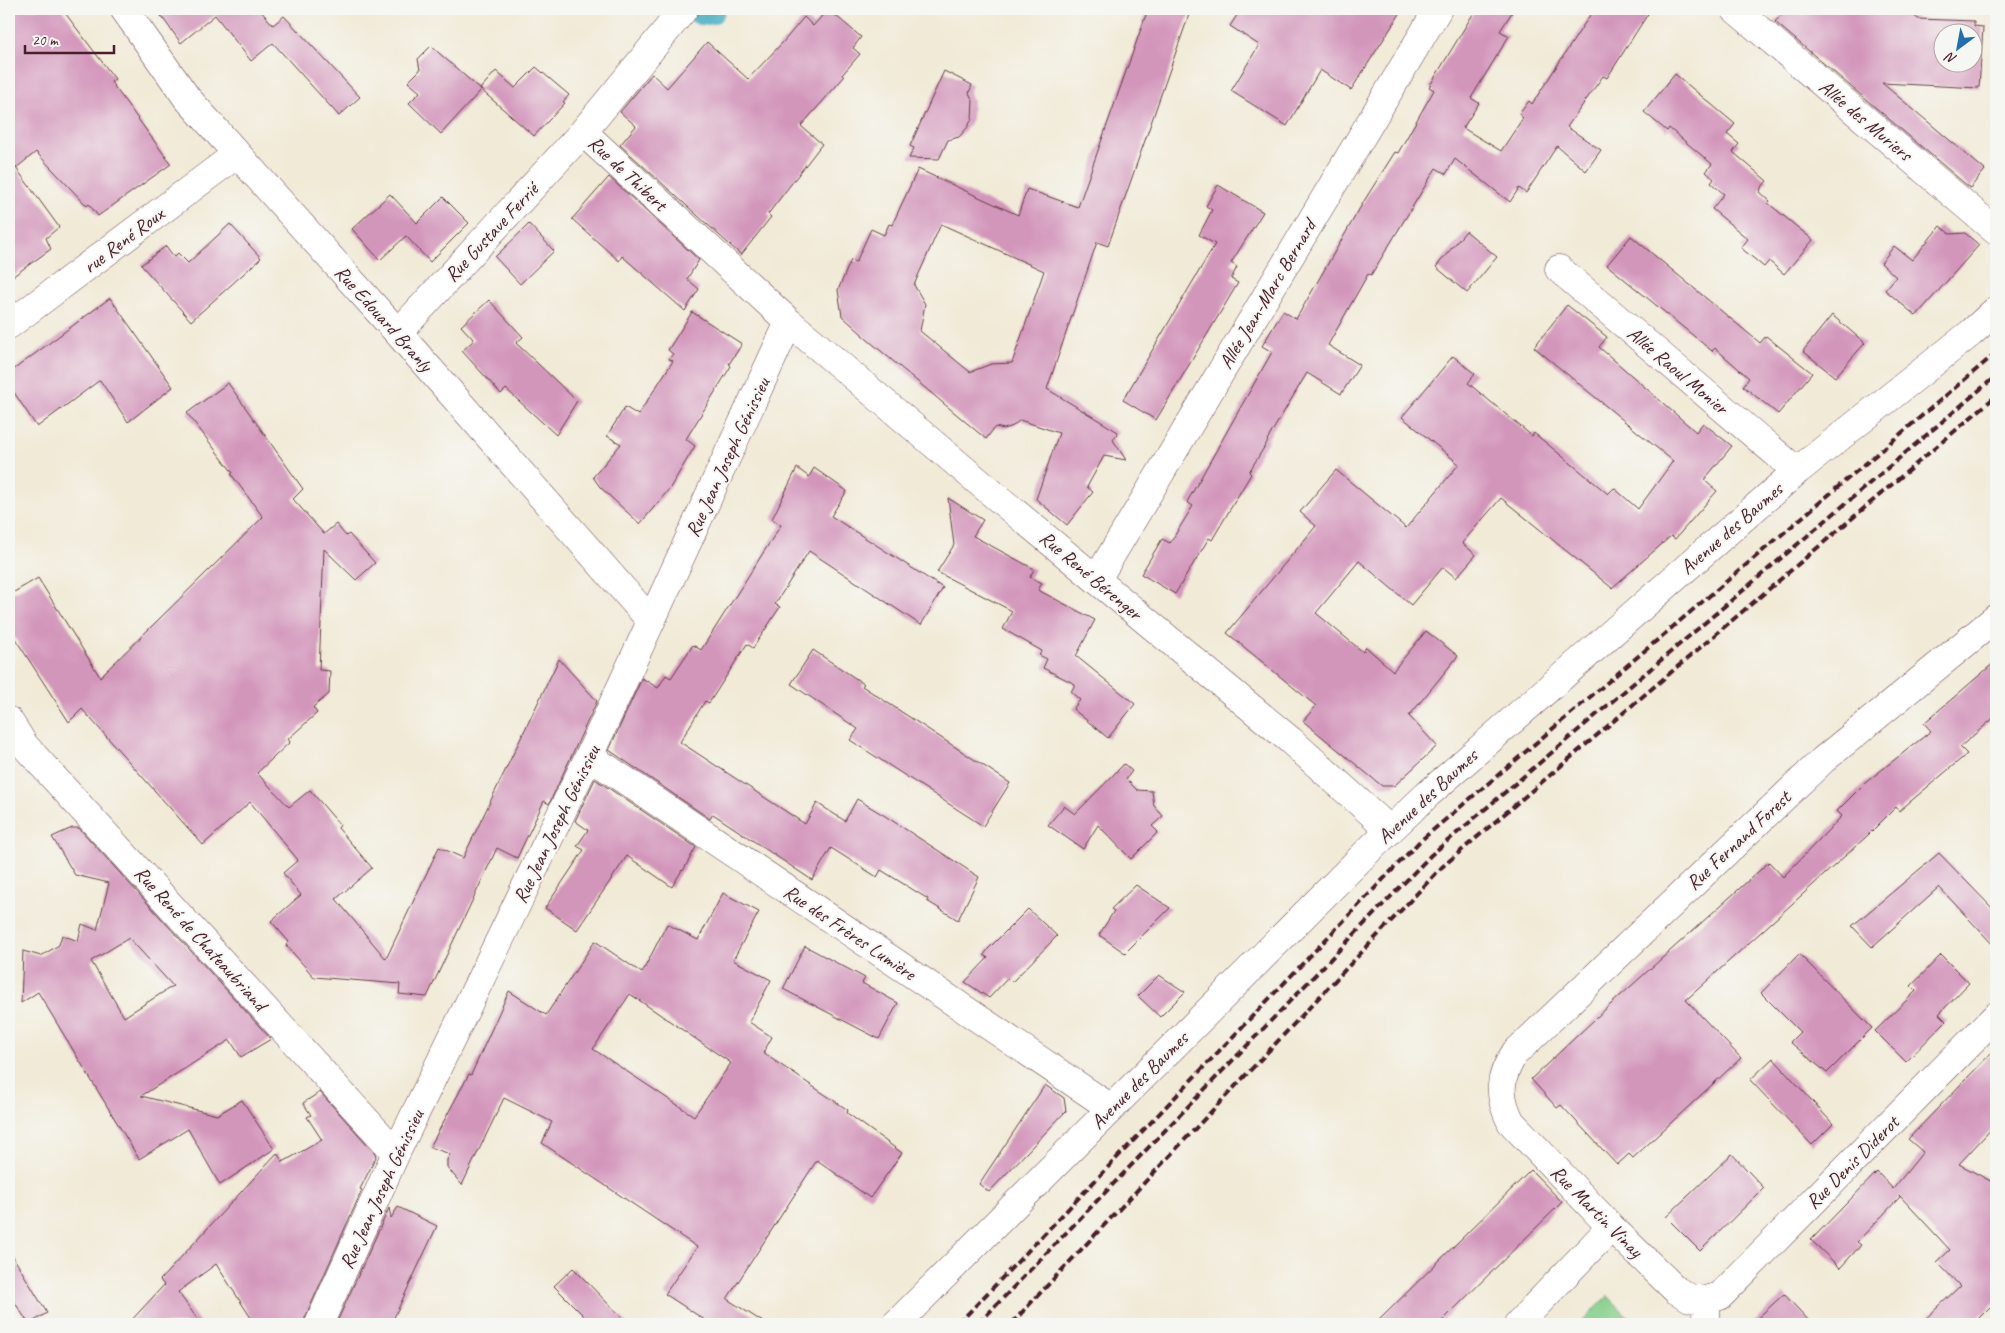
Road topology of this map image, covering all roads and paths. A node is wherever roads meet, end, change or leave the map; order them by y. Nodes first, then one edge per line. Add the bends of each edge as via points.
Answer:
1 (124, 9) edge
2 (684, 9) edge
3 (1438, 9) edge
4 (1735, 9) edge
5 (583, 132) junction
6 (237, 154) junction
7 (1996, 231) edge
8 (1559, 269) dead end
9 (1996, 310) edge
10 (789, 322) junction
11 (9, 325) edge
12 (398, 333) junction
13 (1797, 471) junction
14 (1096, 579) junction
15 (1996, 618) edge
16 (651, 621) junction
17 (9, 721) edge
18 (589, 756) junction
19 (1390, 830) junction
20 (1996, 1016) edge
21 (1502, 1082) joint
22 (1111, 1108) junction
23 (396, 1153) junction
24 (1611, 1227) junction
25 (1706, 1312) edge
26 (318, 1324) edge
27 (896, 1324) edge
28 (1518, 1324) edge

1 - 6 street, Rue Edouard Branly via 187,98
2 - 5 street, Rue de Thibert
3 - 14 street, Allée Jean-Marc Bernard
4 - 7 street, Allée des Muriers
5 - 10 street, Rue de Thibert
5 - 12 street, Rue Gustave Ferrié
6 - 11 street, rue René Roux
6 - 12 street, Rue Edouard Branly
8 - 13 street, Allée Raoul Monier
9 - 13 street, Avenue des Baumes
10 - 14 street, Rue René Bérenger
10 - 16 street, Rue Jean Joseph Génissieu
12 - 16 street, Rue Edouard Branly
13 - 19 street, Avenue des Baumes
14 - 19 street, Rue René Bérenger via 1290,740
15 - 21 street, Rue Fernand Forest via 1823,760 1763,816 1515,1053 1506,1066
16 - 18 street, Rue Jean Joseph Génissieu
17 - 23 street, Rue René de Chateaubriand via 25,746
18 - 22 street, Rue des Frères Lumière
18 - 23 street, Rue Jean Joseph Génissieu
19 - 22 street, Avenue des Baumes
20 - 25 street, Rue Denis Diderot
21 - 24 street, Rue Martin Vinay via 1503,1106 1511,1122
22 - 27 street, Avenue des Baumes
23 - 26 street, Rue Jean Joseph Génissieu
24 - 25 street, Rue Martin Vinay via 1676,1290
24 - 28 street

